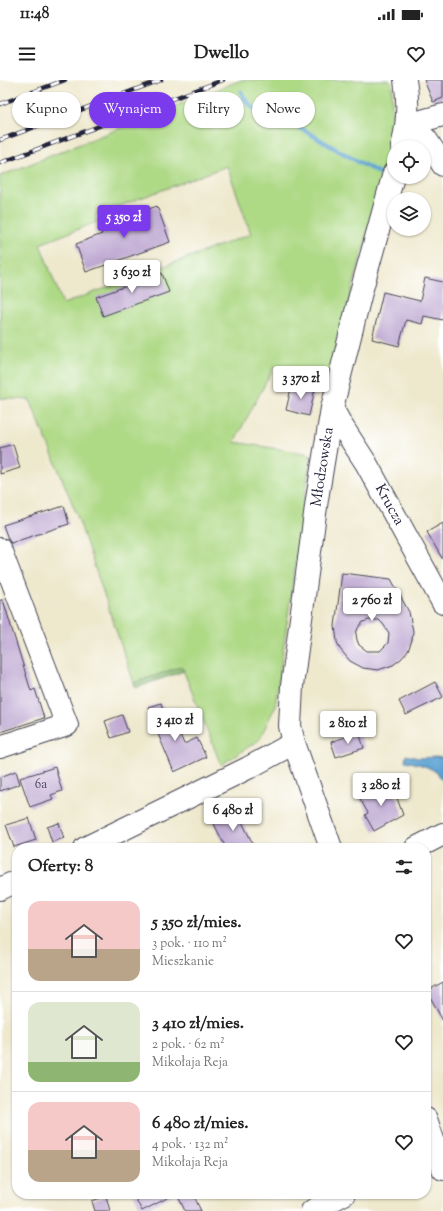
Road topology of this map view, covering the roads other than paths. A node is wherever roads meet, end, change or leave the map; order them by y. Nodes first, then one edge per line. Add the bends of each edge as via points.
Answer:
1 (405, 80) edge
2 (443, 115) edge
3 (407, 125) junction
4 (404, 140) edge
5 (443, 165) edge
6 (391, 184) edge
7 (332, 408) junction
8 (0, 549) edge
9 (443, 603) edge
10 (294, 743) junction
11 (0, 747) edge
12 (443, 834) edge
13 (95, 843) edge
14 (329, 843) edge
15 (426, 843) edge
16 (12, 884) edge
17 (0, 890) edge
18 (431, 1134) edge
19 (435, 1146) edge
20 (443, 1169) edge
21 (335, 1199) edge
22 (312, 1211) edge

1 - 3 street via 408,98
2 - 3 street
3 - 4 street
3 - 5 street via 426,139
6 - 7 street, Młodzowska
7 - 9 street, Krucza via 366,462
7 - 10 street, Młodzowska via 292,686 290,726
8 - 11 street via 67,725
10 - 13 street
10 - 14 street, Młodzowska
12 - 15 street
16 - 17 street
18 - 19 street
19 - 20 street
21 - 22 street

